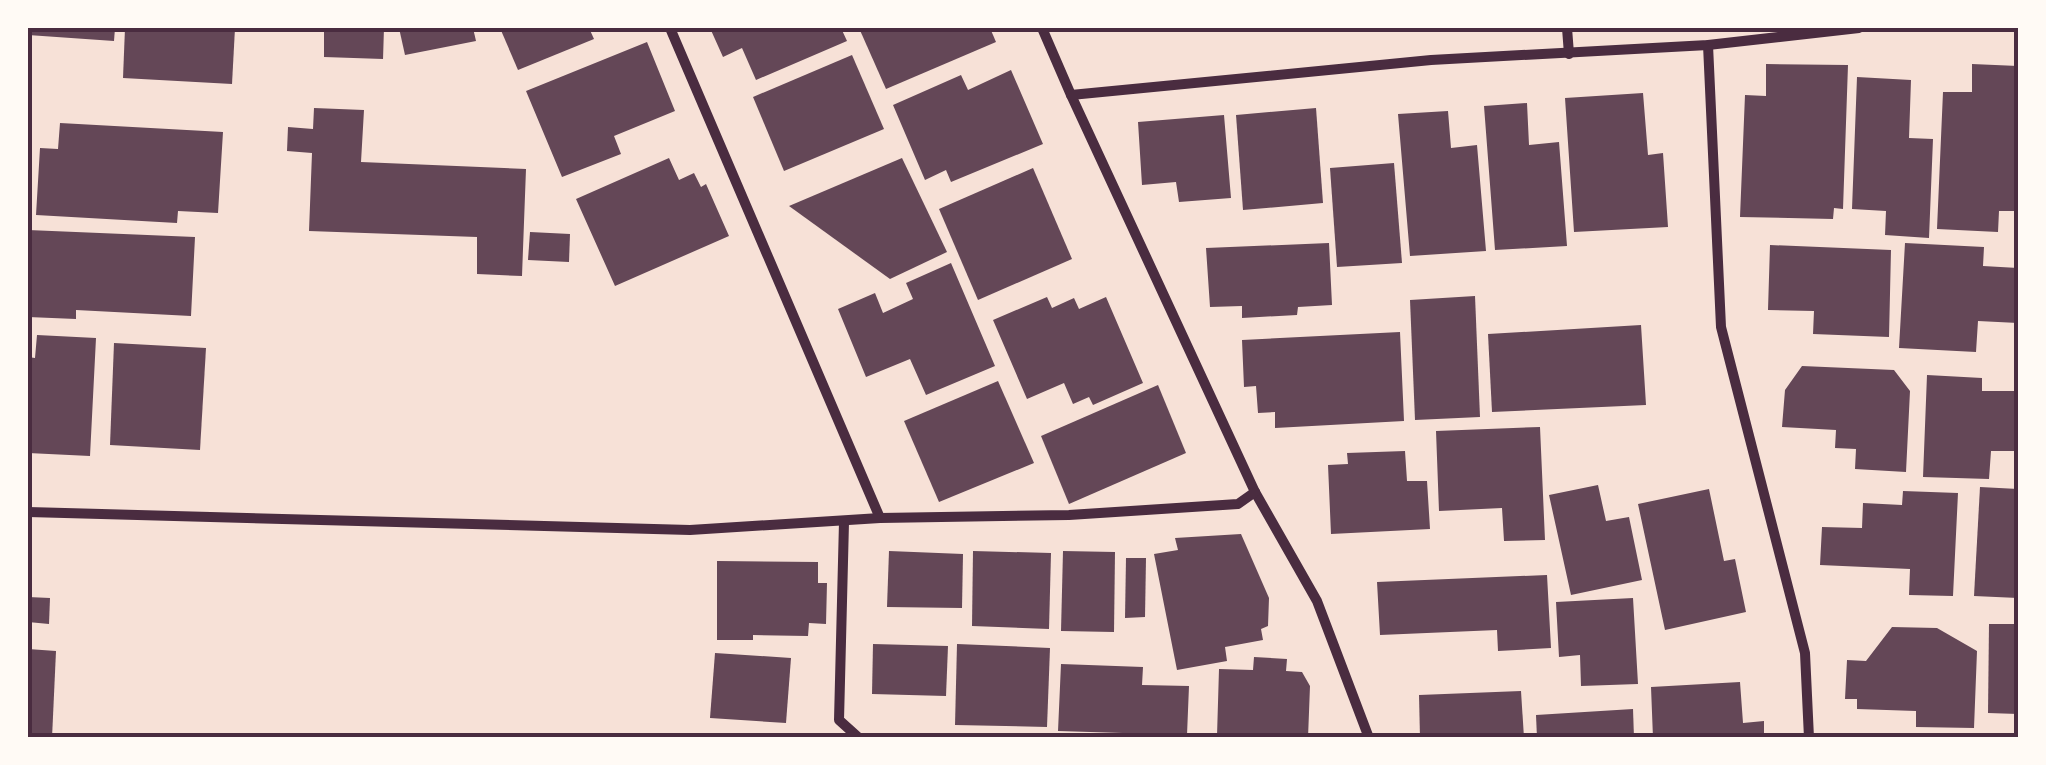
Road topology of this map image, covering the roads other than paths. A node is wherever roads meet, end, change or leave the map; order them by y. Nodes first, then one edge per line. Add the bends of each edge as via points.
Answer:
1 (670, 28) edge
2 (1042, 28) edge
3 (1567, 28) edge
4 (1860, 28) edge
5 (1708, 44) junction
6 (1569, 54) junction
7 (1071, 95) junction
8 (1255, 492) junction
9 (28, 512) edge
10 (880, 518) junction
11 (844, 522) junction
12 (858, 738) edge
13 (1369, 738) edge
14 (1809, 738) edge

1 - 10 street
2 - 7 street
3 - 6 street
4 - 5 street
5 - 6 street
5 - 14 street via 1722,327 1805,653
6 - 7 street via 1431,60
7 - 8 street
8 - 10 street via 1238,504
8 - 13 street via 1316,600
9 - 11 street via 690,530
10 - 11 street
11 - 12 street via 839,720

